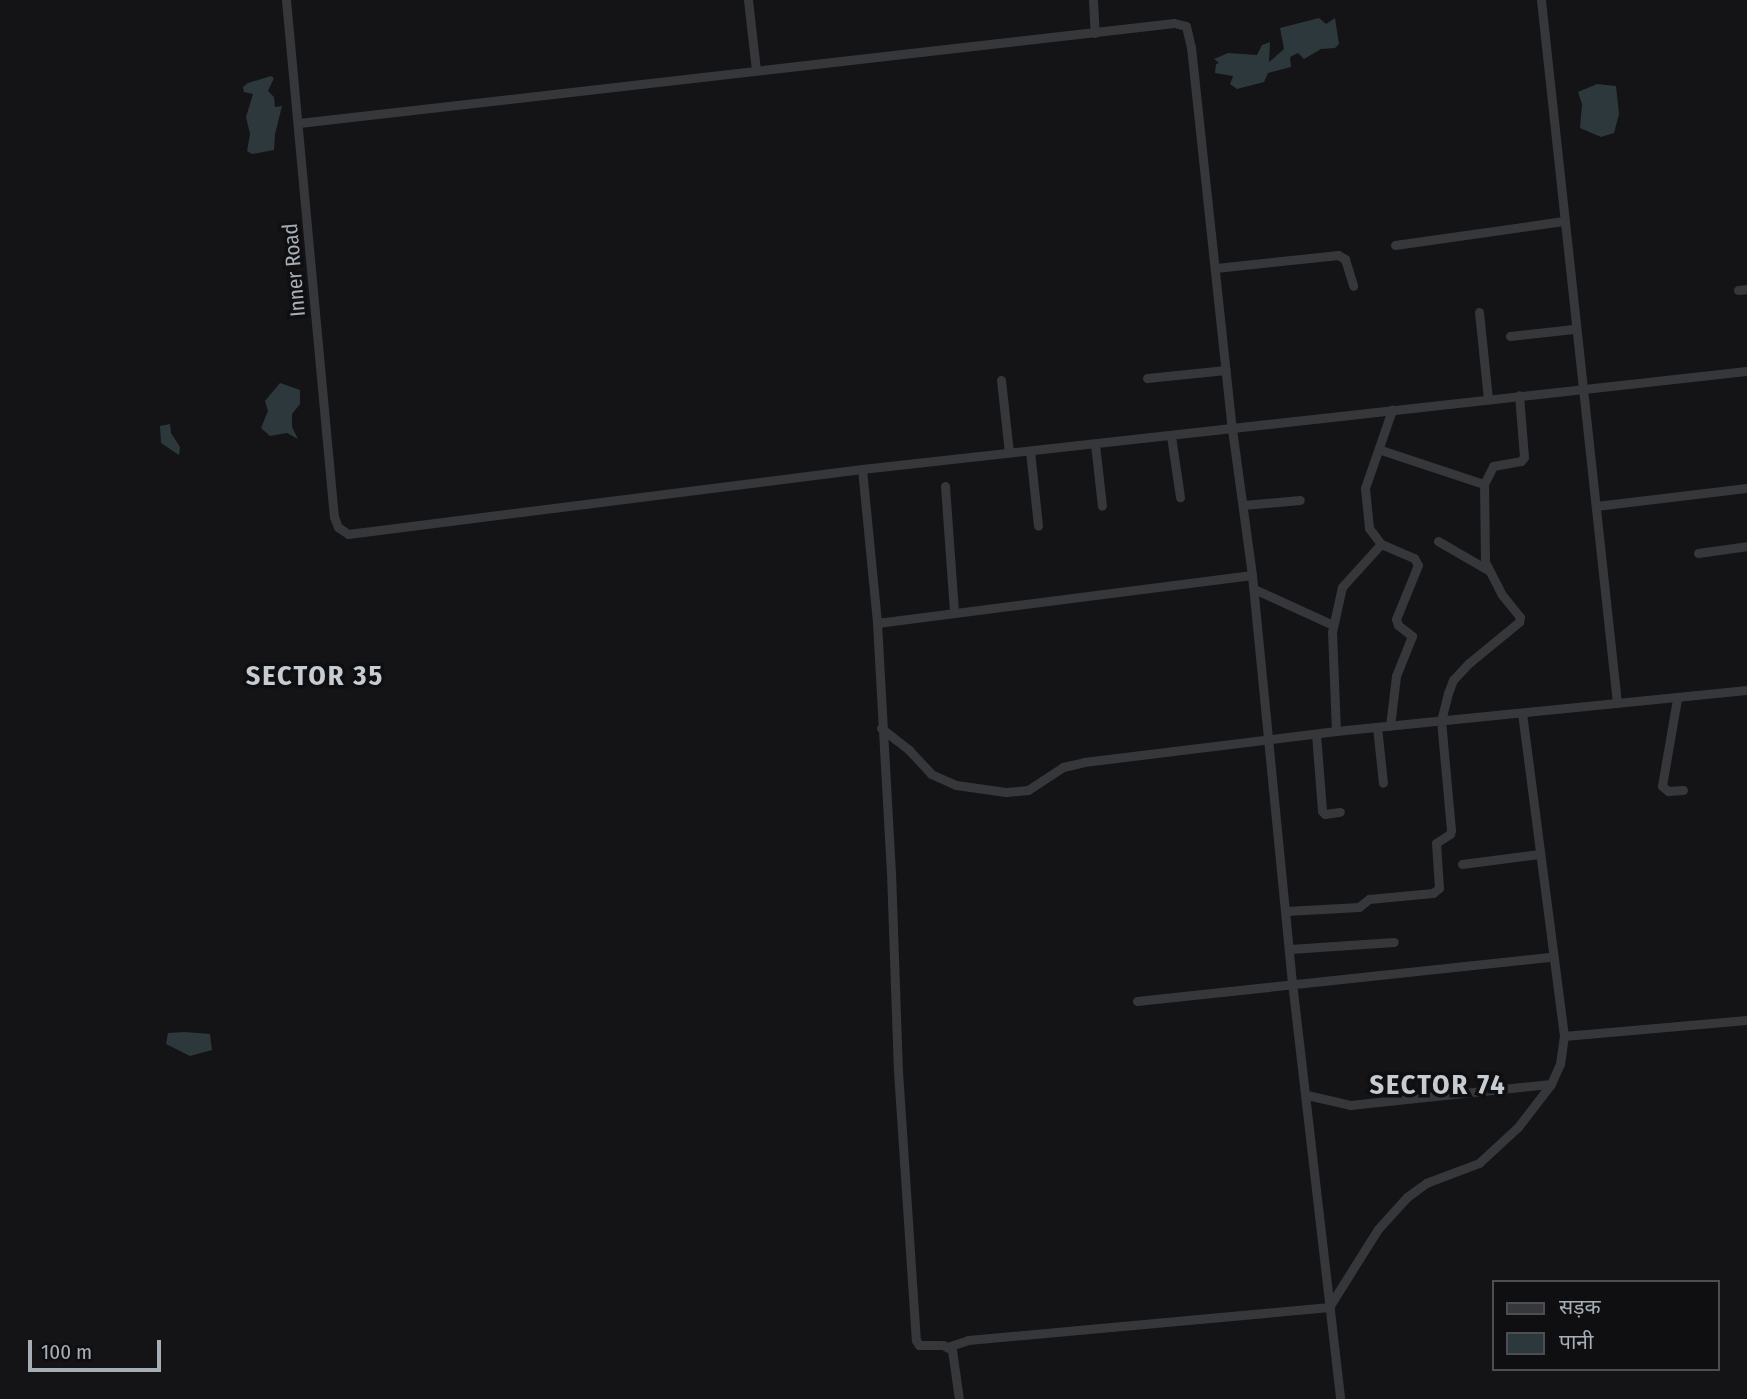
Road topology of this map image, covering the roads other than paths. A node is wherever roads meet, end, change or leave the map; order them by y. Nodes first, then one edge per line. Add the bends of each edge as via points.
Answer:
1 (286, 0) edge
2 (748, 0) edge
3 (1093, 0) edge
4 (1541, 0) edge
5 (1095, 33) junction
6 (756, 70) junction
7 (299, 123) junction
8 (1563, 221) junction
9 (1395, 245) dead end
10 (1216, 268) junction
11 (1353, 286) dead end
12 (1479, 312) dead end
13 (1574, 329) junction
14 (1510, 336) dead end
15 (1226, 370) junction
16 (1747, 371) edge
17 (1146, 378) dead end
18 (1001, 380) dead end
19 (1580, 388) junction
20 (1518, 395) junction
21 (1488, 399) junction
22 (1392, 411) junction
23 (1232, 429) junction
24 (1171, 436) junction
25 (1095, 444) junction
26 (1381, 450) junction
27 (1030, 451) junction
28 (1009, 453) junction
29 (863, 469) junction
30 (1484, 484) junction
31 (945, 485) dead end
32 (1747, 488) edge
33 (1180, 497) dead end
34 (1300, 500) dead end
35 (1243, 505) junction
36 (1102, 506) dead end
37 (1596, 506) junction
38 (1038, 526) dead end
39 (1438, 541) dead end
40 (1381, 544) junction
41 (1747, 546) edge
42 (1698, 553) dead end
43 (1488, 570) junction
44 (1252, 575) junction
45 (1254, 589) junction
46 (954, 612) junction
47 (877, 623) junction
48 (1333, 625) junction
49 (1747, 690) edge
50 (1677, 699) junction
51 (1617, 703) junction
52 (1522, 713) junction
53 (1441, 721) junction
54 (1390, 726) junction
55 (1377, 727) junction
56 (881, 728) junction
57 (1336, 731) junction
58 (1316, 734) junction
59 (1267, 741) junction
60 (1383, 783) dead end
61 (1683, 790) dead end
62 (1340, 813) dead end
63 (1539, 854) junction
64 (1462, 863) dead end
65 (1286, 911) junction
66 (1394, 942) dead end
67 (1290, 950) junction
68 (1552, 957) junction
69 (1292, 982) junction
70 (1137, 1001) dead end
71 (1747, 1020) edge
72 (1564, 1037) junction
73 (1551, 1084) junction
74 (1307, 1095) junction
75 (1329, 1307) junction
76 (947, 1347) junction
77 (959, 1399) edge
78 (1340, 1399) edge

1 - 7 street, Inner Road
2 - 6 street
3 - 5 street
4 - 8 street
5 - 6 street
5 - 10 street via 1174,23 1189,32
6 - 7 street
7 - 29 street, Inner Road via 334,517 344,532 532,513
8 - 9 street
8 - 13 street
10 - 11 street via 1338,255 1345,258
10 - 15 street
12 - 21 street
13 - 14 street
13 - 19 street
15 - 17 street
15 - 23 street
16 - 19 street
18 - 28 street
19 - 20 street
19 - 37 street
20 - 21 street
20 - 30 street via 1524,457 1493,466
21 - 22 street
22 - 23 street
22 - 26 street
23 - 24 street
23 - 35 street
24 - 25 street
24 - 33 street
25 - 27 street
25 - 36 street
26 - 30 street
26 - 40 street via 1365,495 1370,533
27 - 28 street
27 - 38 street
28 - 29 street
29 - 47 street
30 - 43 street
31 - 46 street
32 - 37 street
34 - 35 street
35 - 44 street
37 - 51 street
39 - 43 street
40 - 48 street via 1342,587
40 - 54 street via 1414,558 1418,565 1396,619 1412,636 1395,676
41 - 42 street
43 - 53 street via 1519,622 1454,680
44 - 45 street
44 - 46 street
45 - 48 street
45 - 59 street
46 - 47 street
47 - 56 street
48 - 57 street
49 - 50 street
50 - 51 street
50 - 61 street via 1662,786 1668,791
51 - 52 street
52 - 53 street
52 - 63 street
53 - 54 street
53 - 65 street via 1451,830 1436,843 1439,888 1433,893 1369,899 1359,907
54 - 55 street
55 - 57 street
55 - 60 street
56 - 59 street via 931,774 956,785 1006,792 1028,790 1063,767 1084,762
56 - 76 street via 916,1340 923,1346
57 - 58 street
58 - 59 street
58 - 62 street via 1322,811
59 - 65 street
63 - 64 street
63 - 68 street
65 - 67 street
66 - 67 street
67 - 69 street
68 - 69 street
68 - 72 street
69 - 70 street
69 - 74 street
71 - 72 street
72 - 73 street
73 - 74 street via 1350,1105
73 - 75 street via 1518,1127 1479,1163 1426,1183 1407,1196 1378,1229
74 - 75 street
75 - 76 street via 968,1340
75 - 78 street
76 - 77 street via 955,1358

